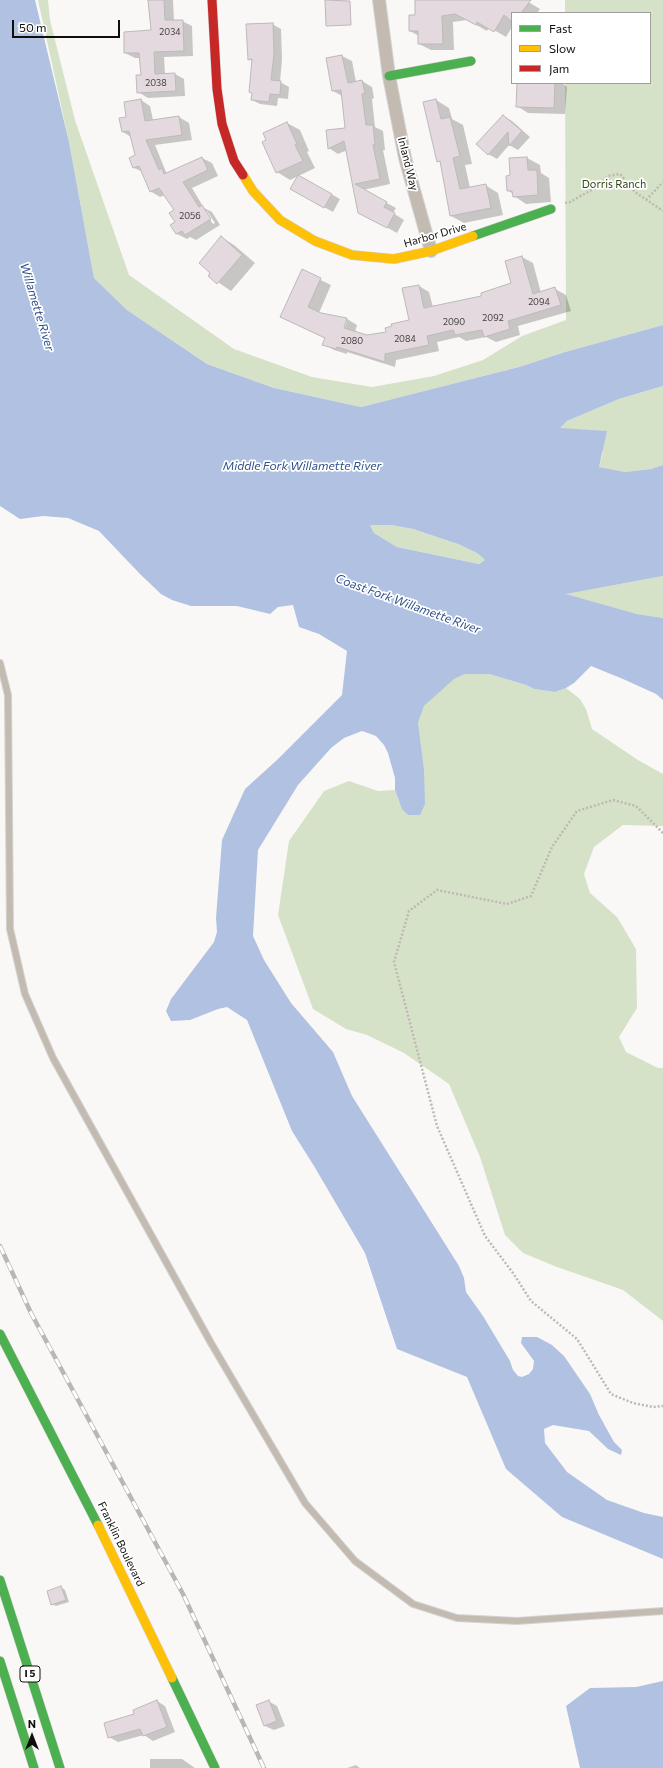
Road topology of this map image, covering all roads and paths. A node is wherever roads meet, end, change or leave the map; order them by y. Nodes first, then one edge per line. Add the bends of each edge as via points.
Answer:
1 (212, 0) edge
2 (379, 0) edge
3 (471, 61) dead end
4 (389, 76) junction
5 (663, 182) edge
6 (646, 200) junction
7 (551, 209) joint
8 (663, 210) edge
9 (431, 251) junction
10 (0, 663) edge
11 (663, 833) edge
12 (0, 1334) edge
13 (663, 1406) edge
14 (0, 1580) edge
15 (663, 1611) edge
16 (0, 1661) edge
17 (34, 1768) edge
18 (60, 1768) edge
19 (215, 1768) edge

1 - 9 main road, Harbor Drive via 217,89 222,124 234,160 253,191 280,220 316,241 352,255 394,259
2 - 4 street, Inland Way
3 - 4 main road
4 - 9 street, Inland Way via 405,158
5 - 6 path
6 - 7 path via 635,192 620,174 615,174 608,176 580,197
6 - 8 path
7 - 9 main road, Harbor Drive
10 - 15 lane via 8,695 10,929 25,994 53,1058 211,1343 305,1503 355,1561 413,1604 458,1618 517,1621
11 - 13 path via 636,806 613,800 577,811 552,847 531,896 507,904 437,890 409,910 394,962 438,1126 485,1236 531,1301 576,1339 611,1394 633,1403
12 - 19 main road, Franklin Boulevard via 114,1556
14 - 18 main road, I 5
16 - 17 main road, I 5

